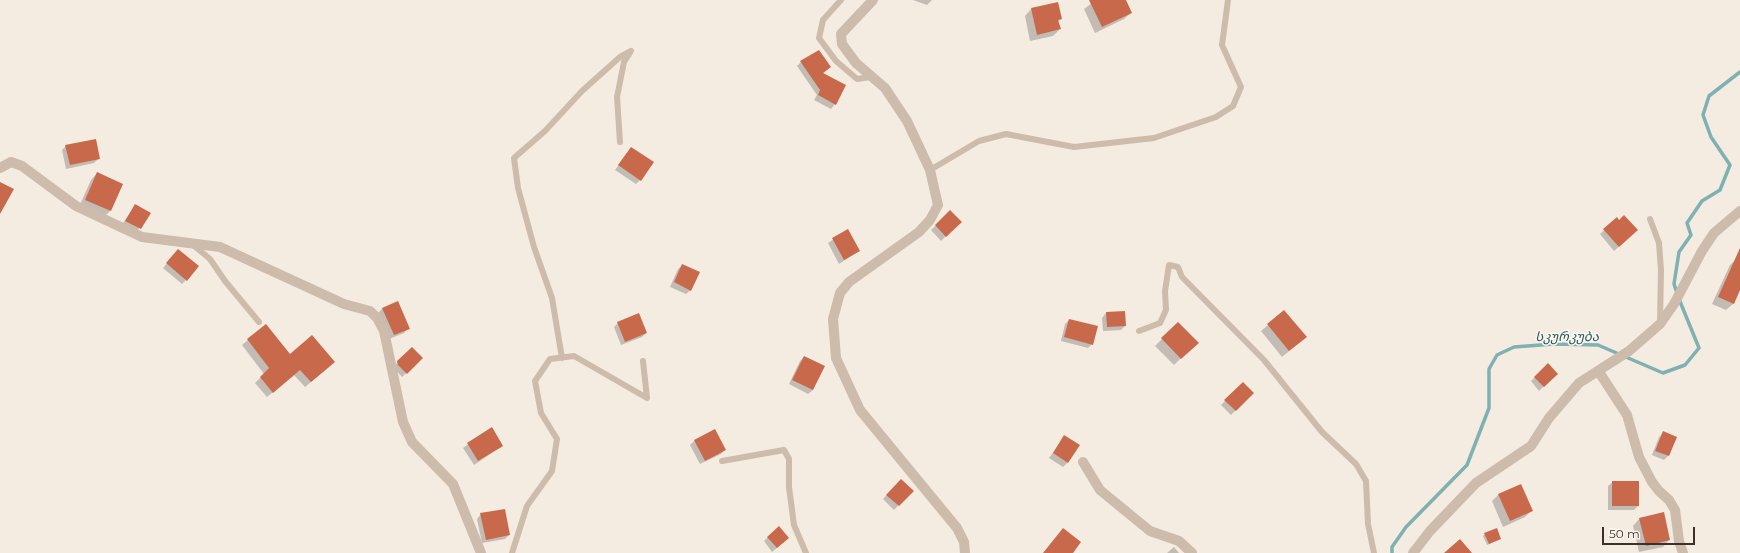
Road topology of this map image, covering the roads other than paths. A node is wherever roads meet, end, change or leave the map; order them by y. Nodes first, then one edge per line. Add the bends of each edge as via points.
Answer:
1 (841, 0) edge
2 (873, 0) edge
3 (1228, 0) edge
4 (871, 77) junction
5 (620, 142) dead end
6 (0, 168) edge
7 (930, 170) junction
8 (1740, 211) edge
9 (1650, 219) dead end
10 (191, 243) junction
11 (258, 322) dead end
12 (1660, 324) junction
13 (1139, 331) dead end
14 (562, 358) junction
15 (643, 361) dead end
16 (1599, 372) junction
17 (722, 461) dead end
18 (1083, 462) dead end
19 (1414, 551) edge
20 (481, 553) edge
21 (512, 553) edge
22 (806, 553) edge
23 (965, 553) edge
24 (1192, 553) edge
25 (1374, 553) edge
26 (1683, 553) edge

1 - 4 lane via 823,20 819,38 836,61 857,79
2 - 4 street via 842,34 842,44 856,63
3 - 7 lane via 1222,45 1241,87 1233,106 1216,117 1154,138 1074,148 1006,134 979,141
4 - 7 street via 885,88 907,121
5 - 14 lane via 616,98 624,62 630,51 582,91 545,132 514,158 518,188 532,240 552,298
6 - 10 street via 11,162 22,166 76,206 142,237
7 - 23 street via 938,205 930,220 919,232 849,282 840,294 833,319 836,358 860,410 958,528 964,542
8 - 12 street via 1714,234
9 - 12 lane via 1659,243
10 - 11 lane via 210,259
10 - 20 street via 220,247 344,304 370,311 377,318 384,331 403,422 412,442 453,484
12 - 16 street via 1629,351
13 - 25 lane via 1160,323 1166,310 1165,292 1169,265 1178,267 1182,277 1264,360 1322,432 1356,464 1366,482 1368,524
14 - 15 lane via 574,356 647,398
14 - 21 lane via 550,359 535,381 541,413 557,439 552,471 527,506
16 - 19 street via 1579,383 1548,418 1531,446 1476,483
16 - 26 street via 1627,415 1639,457 1649,476 1675,510
17 - 22 lane via 784,450 789,459 789,487 794,525
18 - 24 street via 1100,490 1150,531 1179,541

